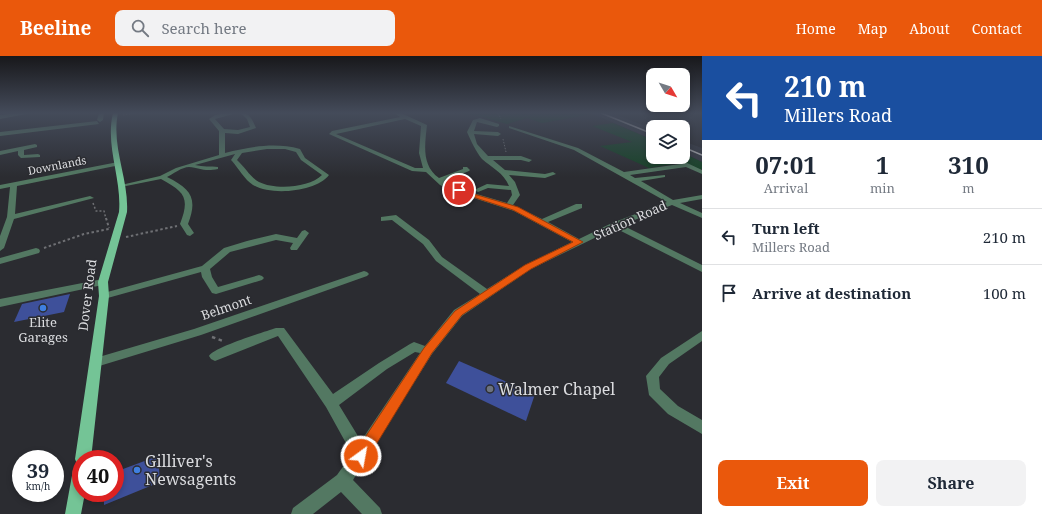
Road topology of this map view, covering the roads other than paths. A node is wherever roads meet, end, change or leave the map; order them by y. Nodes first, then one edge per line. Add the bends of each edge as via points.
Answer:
1 (114, 134) edge
2 (222, 134) edge
3 (333, 134) edge
4 (423, 134) edge
5 (471, 134) edge
6 (533, 134) edge
7 (35, 146) dead end
8 (21, 150) junction
9 (240, 152) junction
10 (0, 153) edge
11 (38, 156) dead end
12 (221, 157) junction
13 (486, 158) junction
14 (234, 160) junction
15 (529, 160) dead end
16 (118, 164) junction
17 (190, 166) junction
18 (216, 168) dead end
19 (464, 168) dead end
20 (427, 170) junction
21 (504, 172) junction
22 (702, 172) edge
23 (553, 174) dead end
24 (624, 174) junction
25 (162, 176) junction
26 (663, 176) dead end
27 (439, 180) junction
28 (635, 180) junction
29 (14, 184) junction
30 (123, 186) junction
31 (0, 187) edge
32 (514, 188) junction
33 (478, 190) dead end
34 (702, 197) edge
35 (90, 198) road end
36 (676, 201) junction
37 (702, 204) edge
38 (508, 206) junction
39 (579, 206) dead end
40 (702, 216) edge
41 (11, 217) junction
42 (384, 219) dead end
43 (542, 222) junction
44 (615, 225) junction
45 (190, 233) dead end
46 (299, 241) dead end
47 (579, 242) junction
48 (0, 248) edge
49 (36, 251) road end
50 (0, 261) edge
51 (702, 269) edge
52 (206, 272) junction
53 (364, 274) dead end
54 (259, 278) dead end
55 (103, 282) junction
56 (487, 294) junction
57 (104, 296) junction
58 (0, 302) edge
59 (702, 334) edge
60 (428, 350) junction
61 (215, 356) dead end
62 (96, 362) junction
63 (331, 403) junction
64 (702, 427) edge
65 (84, 450) edge
66 (361, 456) junction
67 (343, 481) junction
68 (75, 502) edge
69 (73, 514) edge
70 (299, 514) edge
71 (374, 514) edge

1 - 16 main road, Dover Road
2 - 12 street
3 - 20 street via 414,170
4 - 20 street via 422,158
5 - 13 street via 474,143
6 - 24 street via 576,149
7 - 8 street
8 - 10 street
8 - 11 street via 23,157
9 - 12 street
9 - 14 street
9 - 14 street via 265,147 291,148 300,151 303,160 326,175 316,184 307,186 290,188 263,185 251,180 242,166
12 - 14 street
12 - 17 street
13 - 15 street via 510,157
13 - 21 street
16 - 29 street, Downlands
16 - 30 main road, Dover Road
17 - 18 street
17 - 25 street
19 - 27 street via 467,170
20 - 27 street
21 - 23 street via 545,176
21 - 32 street
22 - 24 street via 687,165
24 - 28 street
25 - 30 street
25 - 45 street via 189,196 190,204 184,224
26 - 28 street
27 - 38 street via 464,192
28 - 36 street
29 - 31 street, Downlands
29 - 41 street
30 - 55 main road, Dover Road via 124,200 114,229 114,239
32 - 33 street via 487,186
32 - 38 street via 516,198
34 - 36 street, Station Road
35 - 41 street via 73,199
36 - 37 street
36 - 40 street
36 - 44 street, Station Road
38 - 43 street
39 - 43 street
41 - 48 street
42 - 56 street via 393,217 426,242 439,259
43 - 47 street
44 - 47 street, Station Road
44 - 51 street
46 - 52 street via 276,237 227,250
47 - 56 street, Station Road via 528,267
49 - 50 street
52 - 54 street via 216,291
52 - 57 street
53 - 62 street, Belmont via 197,332
55 - 57 main road, Dover Road
55 - 58 street
56 - 60 street, Station Road via 458,313
57 - 62 main road, Dover Road
59 - 64 street via 665,361 652,376 654,391 673,410
60 - 63 street via 414,347
60 - 66 street, Station Road
61 - 63 street via 280,332
62 - 65 main road, Dover Road
63 - 66 street
66 - 67 street, Station Road
67 - 70 street, Station Road
67 - 71 street
68 - 69 main road

